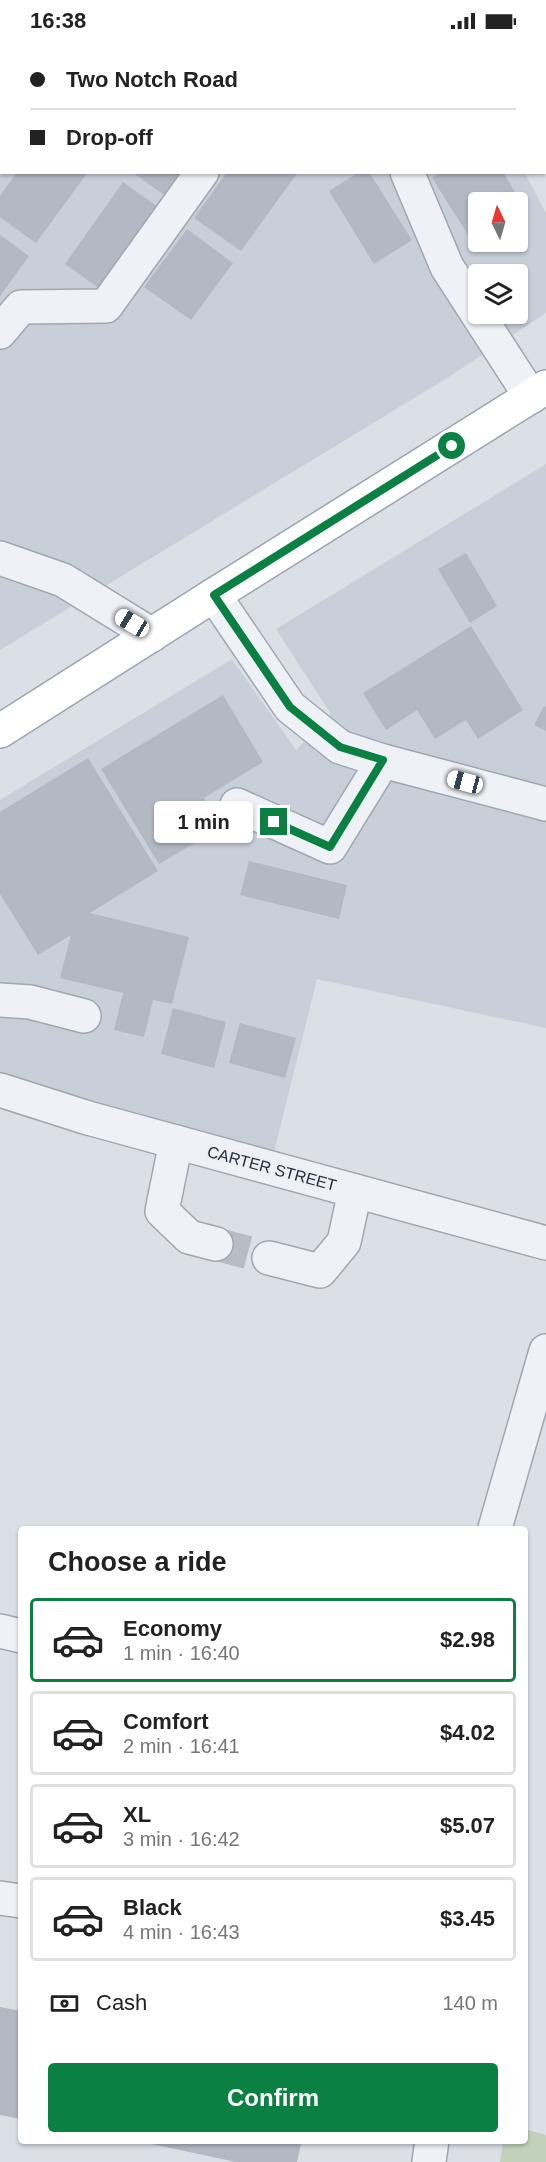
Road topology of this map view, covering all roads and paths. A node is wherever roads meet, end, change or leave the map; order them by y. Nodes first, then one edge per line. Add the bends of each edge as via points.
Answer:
1 (201, 174) edge
2 (408, 174) edge
3 (0, 332) edge
4 (538, 392) edge
5 (0, 558) edge
6 (214, 595) junction
7 (152, 634) junction
8 (0, 731) edge
9 (383, 760) junction
10 (546, 804) edge
11 (237, 805) dead end
12 (0, 1000) edge
13 (84, 1016) dead end
14 (0, 1090) edge
15 (176, 1142) junction
16 (355, 1191) junction
17 (546, 1243) edge
18 (216, 1244) tunnel mouth
19 (269, 1258) tunnel mouth
20 (546, 1351) edge
21 (496, 1526) edge
22 (0, 1631) edge
23 (18, 1635) edge
24 (0, 1898) edge
25 (18, 1901) edge
26 (431, 2144) edge
27 (429, 2162) edge

1 - 3 street via 106,306 21,307
2 - 4 street via 447,267
4 - 6 main road
5 - 7 street via 63,580
6 - 7 main road
6 - 9 street via 290,707 340,747
7 - 8 main road
9 - 10 street
9 - 11 street via 330,847
12 - 13 street via 30,1002
14 - 15 street, CARTER STREET
15 - 16 street, CARTER STREET
15 - 18 street via 162,1211 189,1237
16 - 17 street, CARTER STREET
16 - 19 street via 344,1242 320,1271
20 - 21 street
22 - 23 street
24 - 25 street
26 - 27 street

